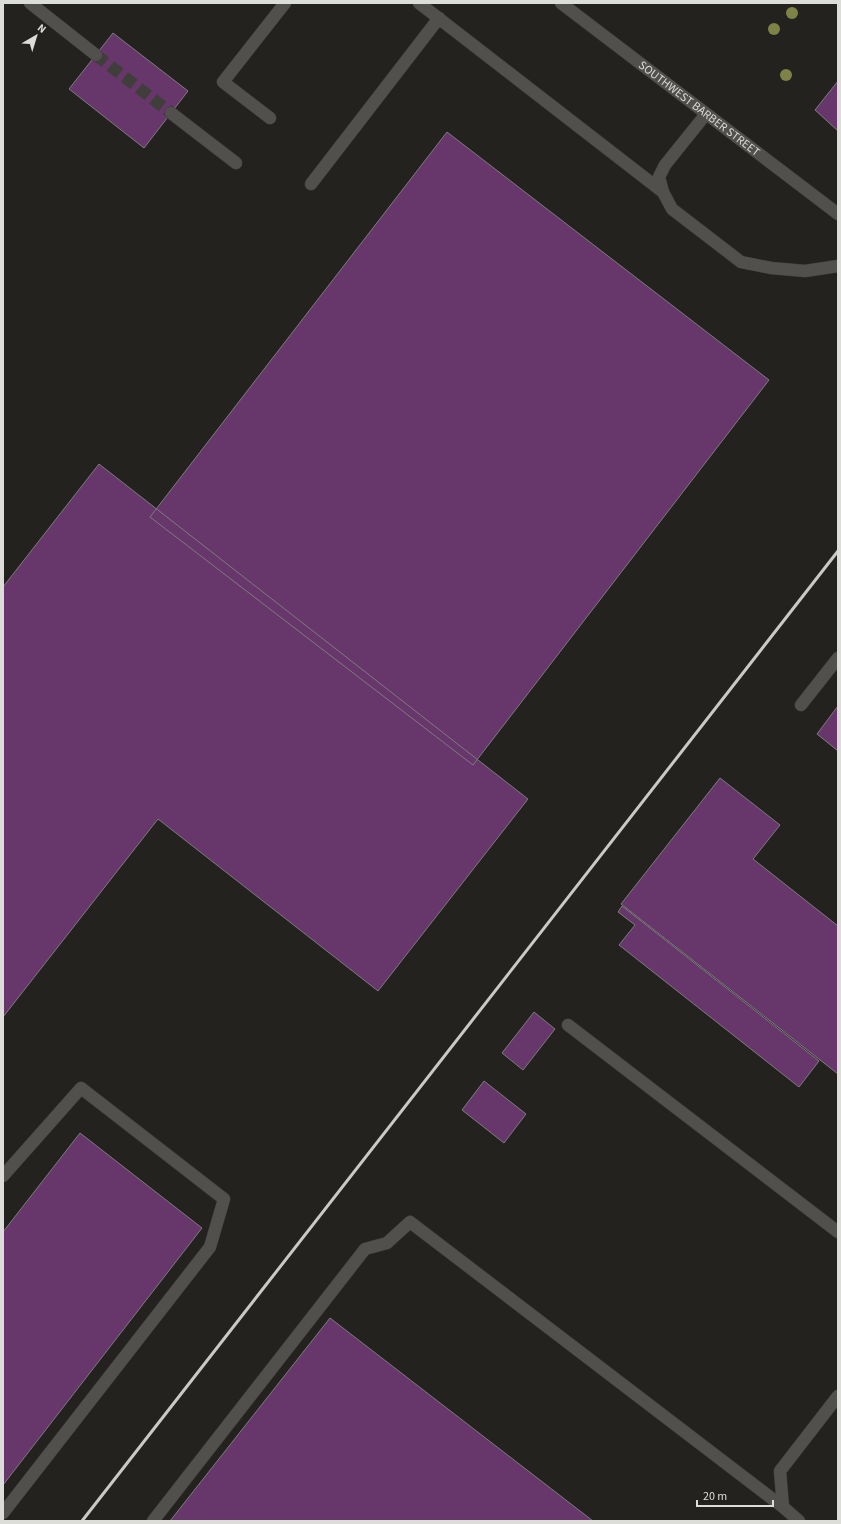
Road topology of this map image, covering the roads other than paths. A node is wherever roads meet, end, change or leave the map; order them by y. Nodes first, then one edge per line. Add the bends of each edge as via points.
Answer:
1 (30, 3) edge
2 (285, 3) edge
3 (419, 3) edge
4 (561, 3) edge
5 (439, 18) junction
6 (96, 55) tunnel mouth
7 (171, 113) tunnel mouth
8 (706, 114) junction
9 (270, 118) dead end
10 (236, 163) dead end
11 (311, 184) dead end
12 (663, 192) junction
13 (838, 214) edge
14 (838, 266) edge
15 (838, 658) edge
16 (801, 705) dead end
17 (568, 1026) dead end
18 (3, 1176) edge
19 (838, 1232) edge
20 (838, 1396) edge
21 (783, 1507) junction
22 (3, 1513) edge
23 (153, 1521) edge
24 (799, 1521) edge

1 - 6 street
2 - 9 street via 223,82
3 - 5 street
4 - 8 street, SOUTHWEST BARBER STREET
5 - 11 street
5 - 12 street
7 - 10 street
8 - 12 street via 665,165 659,177
8 - 13 street, SOUTHWEST BARBER STREET
12 - 14 street via 672,209 741,262 805,271
15 - 16 street
17 - 19 street
18 - 22 street via 81,1088 224,1199 210,1247
20 - 21 street via 780,1471
21 - 23 street via 410,1222 386,1243 365,1249
21 - 24 street

